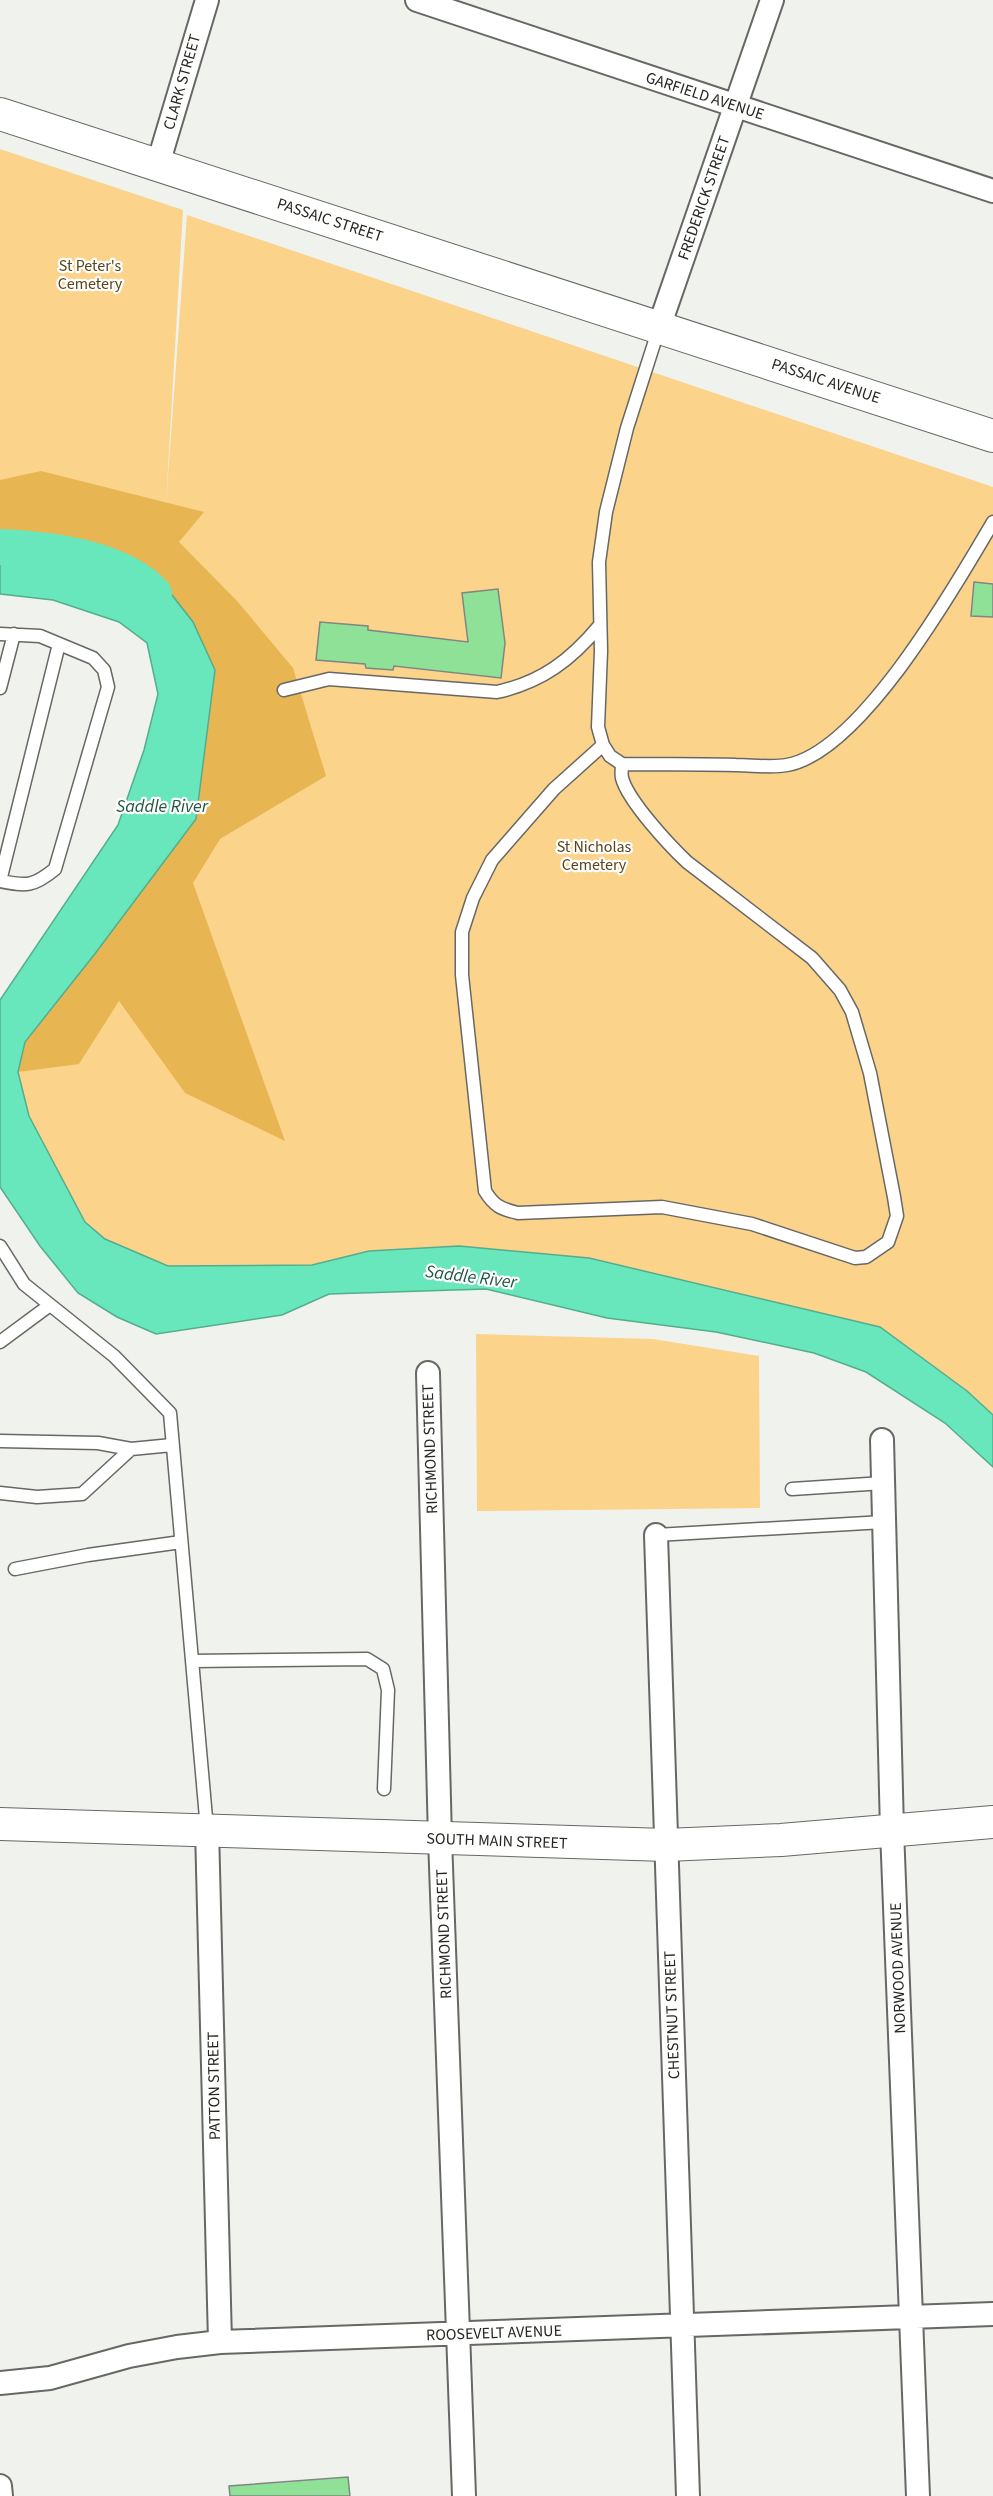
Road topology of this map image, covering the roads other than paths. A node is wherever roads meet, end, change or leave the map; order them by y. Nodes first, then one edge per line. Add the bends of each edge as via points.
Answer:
1 (207, 0) edge
2 (417, 0) edge
3 (772, 0) edge
4 (736, 106) junction
5 (0, 114) edge
6 (158, 164) junction
7 (993, 191) edge
8 (659, 327) junction
9 (993, 436) edge
10 (993, 522) edge
11 (600, 625) junction
12 (0, 634) edge
13 (14, 634) junction
14 (59, 644) junction
15 (0, 688) edge
16 (284, 690) dead end
17 (603, 745) junction
18 (622, 764) junction
19 (0, 881) edge
20 (0, 1246) edge
21 (50, 1305) junction
22 (0, 1342) edge
23 (428, 1373) dead end
24 (882, 1440) dead end
25 (0, 1442) edge
26 (172, 1445) junction
27 (131, 1449) junction
28 (883, 1483) junction
29 (792, 1489) dead end
30 (0, 1493) edge
31 (884, 1522) junction
32 (656, 1535) joint
33 (181, 1542) junction
34 (15, 1569) dead end
35 (192, 1661) junction
36 (384, 1789) dead end
37 (993, 1822) edge
38 (0, 1824) edge
39 (207, 1829) junction
40 (892, 1830) junction
41 (440, 1839) junction
42 (666, 1845) junction
43 (993, 2314) edge
44 (912, 2317) junction
45 (683, 2326) junction
46 (460, 2335) junction
47 (220, 2342) junction
48 (0, 2383) edge
49 (0, 2486) edge
50 (1, 2496) edge
51 (465, 2496) edge
52 (688, 2496) edge
53 (918, 2496) edge

1 - 6 street, CLARK STREET
2 - 4 street, GARFIELD AVENUE
3 - 4 street, FREDERICK STREET
4 - 7 street, GARFIELD AVENUE
4 - 8 street, FREDERICK STREET
5 - 6 main road, PASSAIC STREET
6 - 8 main road, PASSAIC STREET
8 - 9 main road, PASSAIC AVENUE
8 - 11 lane via 606,512 599,562
10 - 18 lane via 901,666 859,719 818,752 787,765
11 - 16 lane via 584,645 542,677 497,692 329,679
11 - 17 lane via 598,727
12 - 13 lane
13 - 14 lane via 40,636
13 - 15 lane
14 - 19 lane
14 - 19 lane via 93,658 104,670 108,687 55,869 25,886
17 - 18 lane
17 - 18 lane via 554,789 492,860 462,932 462,975 485,1191 500,1209 518,1213 662,1206 752,1224 836,1253 866,1257 888,1242 897,1216 870,1073 852,1012 840,990 812,958 670,846 622,779
20 - 21 lane via 24,1284
21 - 22 lane
21 - 26 lane via 114,1356 170,1413
23 - 41 street, RICHMOND STREET
24 - 28 street, NORWOOD AVENUE
25 - 27 lane via 98,1443
26 - 27 lane
26 - 33 lane
27 - 30 lane via 82,1494 37,1497
28 - 29 lane
28 - 31 street, NORWOOD AVENUE
31 - 32 lane
31 - 40 street, NORWOOD AVENUE
32 - 42 street, CHESTNUT STREET
33 - 34 lane
33 - 35 lane
35 - 36 lane via 367,1659 383,1669 388,1690
35 - 39 lane
37 - 40 main road, SOUTH MAIN STREET
38 - 39 main road, SOUTH MAIN STREET
39 - 41 main road, SOUTH MAIN STREET
39 - 47 street, PATTON STREET
40 - 42 main road, SOUTH MAIN STREET
40 - 44 street, NORWOOD AVENUE
41 - 42 main road, SOUTH MAIN STREET
41 - 46 street, RICHMOND STREET
42 - 45 street, CHESTNUT STREET
43 - 44 street, ROOSEVELT AVENUE
44 - 45 street, ROOSEVELT AVENUE
44 - 53 street, NORWOOD AVENUE
45 - 46 street, ROOSEVELT AVENUE
45 - 52 street, CHESTNUT STREET
46 - 47 street, ROOSEVELT AVENUE
46 - 51 street, RICHMOND STREET
47 - 48 street, ROOSEVELT AVENUE via 148,2352 50,2378
49 - 50 street

